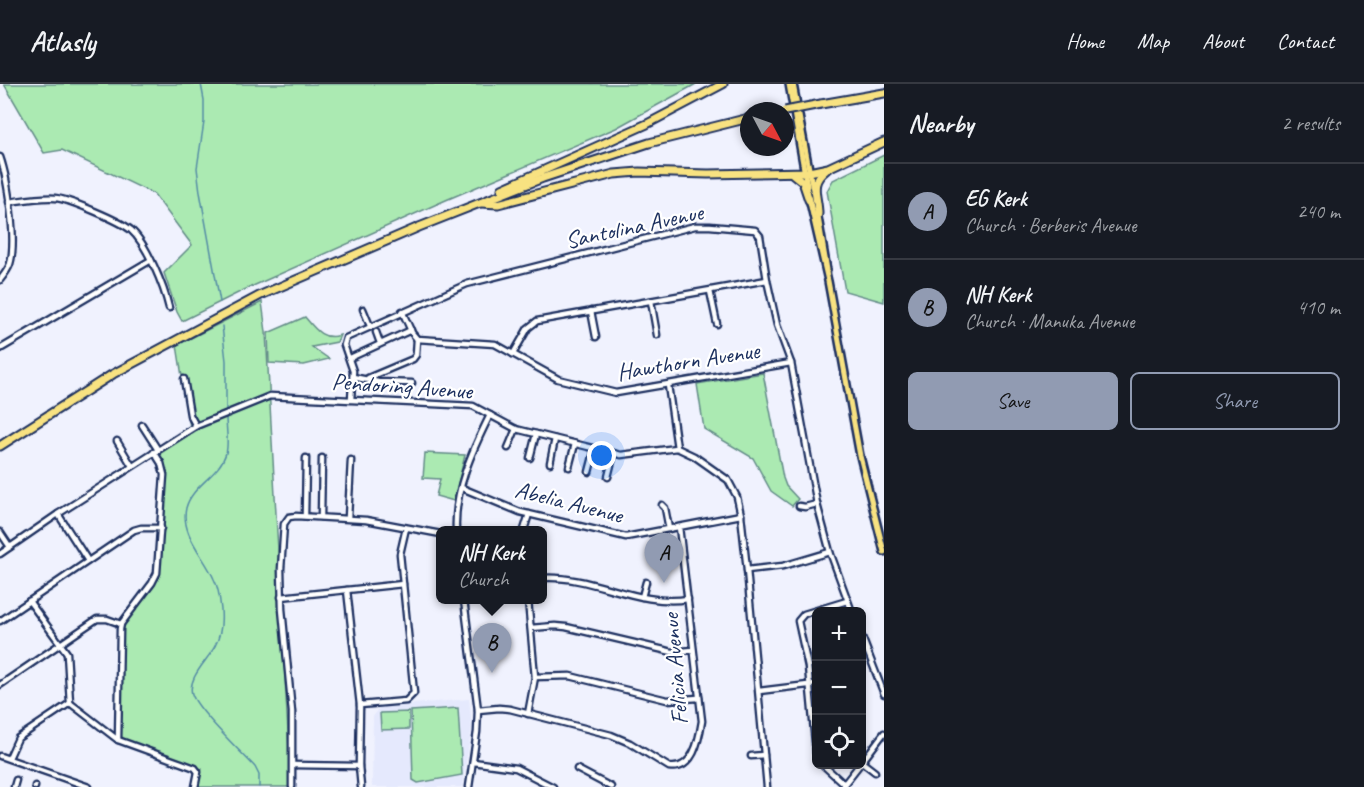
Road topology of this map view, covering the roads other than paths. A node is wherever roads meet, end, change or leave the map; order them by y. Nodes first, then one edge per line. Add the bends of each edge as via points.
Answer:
1 (723, 84) edge
2 (791, 84) edge
3 (884, 93) edge
4 (794, 109) edge
5 (740, 120) edge
6 (884, 142) edge
7 (0, 157) edge
8 (828, 168) junction
9 (807, 172) junction
10 (791, 173) junction
11 (809, 200) junction
12 (9, 202) junction
13 (479, 202) junction
14 (818, 214) junction
15 (151, 260) junction
16 (0, 280) edge
17 (767, 280) junction
18 (828, 280) junction
19 (710, 291) junction
20 (651, 301) junction
21 (169, 308) dead end
22 (363, 309) dead end
23 (591, 311) junction
24 (402, 312) junction
25 (717, 324) dead end
26 (370, 326) junction
27 (411, 330) junction
28 (375, 332) dead end
29 (657, 334) dead end
30 (596, 337) dead end
31 (417, 339) junction
32 (381, 344) junction
33 (0, 349) edge
34 (513, 354) junction
35 (350, 358) junction
36 (790, 363) junction
37 (353, 377) junction
38 (368, 378) junction
39 (184, 379) dead end
40 (412, 383) dead end
41 (668, 385) junction
42 (351, 399) junction
43 (490, 415) junction
44 (142, 425) dead end
45 (196, 426) junction
46 (516, 429) junction
47 (536, 434) junction
48 (555, 439) junction
49 (117, 441) dead end
50 (575, 444) junction
51 (0, 446) edge
52 (507, 448) dead end
53 (677, 448) junction
54 (595, 449) junction
55 (156, 451) junction
56 (614, 453) junction
57 (306, 458) dead end
58 (322, 458) dead end
59 (530, 458) dead end
60 (351, 460) dead end
61 (550, 463) dead end
62 (132, 466) junction
63 (569, 467) dead end
64 (589, 472) dead end
65 (608, 477) dead end
66 (462, 488) junction
67 (817, 504) junction
68 (662, 505) dead end
69 (799, 506) dead end
70 (58, 514) junction
71 (529, 514) junction
72 (741, 515) junction
73 (305, 516) junction
74 (321, 517) junction
75 (348, 518) junction
76 (456, 526) edge
77 (525, 526) edge
78 (679, 527) junction
79 (160, 528) junction
80 (406, 528) junction
81 (669, 529) junction
82 (0, 532) edge
83 (436, 533) edge
84 (10, 547) junction
85 (830, 552) junction
86 (884, 552) edge
87 (0, 554) edge
88 (88, 561) junction
89 (747, 570) junction
90 (547, 578) edge
91 (646, 582) dead end
92 (403, 584) junction
93 (347, 590) junction
94 (281, 597) junction
95 (642, 597) junction
96 (688, 599) junction
97 (847, 601) junction
98 (29, 602) junction
99 (465, 604) edge
100 (528, 604) edge
101 (850, 607) edge
102 (0, 621) edge
103 (121, 624) junction
104 (531, 628) junction
105 (60, 643) junction
106 (866, 649) edge
107 (693, 650) junction
108 (536, 677) junction
109 (0, 685) edge
110 (810, 685) junction
111 (759, 691) junction
112 (884, 694) edge
113 (699, 698) junction
114 (70, 703) junction
115 (360, 705) junction
116 (478, 710) junction
117 (528, 714) junction
118 (813, 715) edge
119 (884, 733) edge
120 (118, 740) junction
121 (764, 754) junction
122 (0, 756) edge
123 (752, 756) dead end
124 (866, 756) edge
125 (9, 759) junction
126 (473, 762) junction
127 (293, 765) junction
128 (359, 766) junction
129 (866, 766) edge
130 (577, 769) dead end
131 (826, 769) edge
132 (856, 769) edge
133 (875, 772) dead end
134 (16, 780) dead end
135 (843, 786) edge
136 (14, 787) edge
137 (89, 787) edge
138 (195, 787) edge
139 (292, 787) edge
140 (361, 787) edge
141 (469, 787) edge
142 (553, 787) edge
143 (611, 787) edge
144 (767, 787) edge

1 - 13 highway
2 - 9 main road
3 - 4 highway, bridge
5 - 13 highway via 628,150
6 - 8 highway
7 - 12 street
8 - 9 highway
8 - 14 highway via 814,184
9 - 10 highway
9 - 11 main road
9 - 14 main road
10 - 11 highway via 804,182
10 - 13 highway via 614,174 509,201
11 - 18 main road
12 - 15 street via 47,198 68,201 130,230
12 - 16 street via 11,259
13 - 51 highway via 261,295 113,374
14 - 18 main road
15 - 21 street
15 - 33 street
17 - 19 street
17 - 24 street, Santolina Avenue via 760,236 755,230 695,226 467,284
17 - 36 street, Santolina Avenue
18 - 86 main road via 860,456
19 - 20 street
19 - 25 street
20 - 23 street
20 - 29 street
22 - 26 street
23 - 30 street
23 - 34 street via 537,321 528,328
24 - 26 street, Santolina Avenue
24 - 27 street
26 - 35 street, Santolina Avenue via 345,340
27 - 31 street
27 - 32 street
28 - 32 street
31 - 34 street, Hawthorn Avenue via 489,343
31 - 38 street via 412,358
32 - 35 street
34 - 41 street, Hawthorn Avenue via 558,379 611,392
35 - 37 street, Santolina Avenue
36 - 41 street, Hawthorn Avenue
36 - 67 street, Santolina Avenue
37 - 38 street
37 - 42 street, Santolina Avenue
38 - 40 street
39 - 45 street via 190,415
41 - 53 street
42 - 43 street, Pendoring Avenue via 473,406
42 - 45 street, Pendoring Avenue via 270,396
43 - 46 street, Pendoring Avenue
43 - 66 street via 469,459
44 - 55 street
45 - 55 street, Pendoring Avenue
46 - 47 street, Pendoring Avenue
46 - 52 street
47 - 48 street, Pendoring Avenue
47 - 59 street
48 - 50 street, Pendoring Avenue
48 - 61 street
49 - 62 street
50 - 54 street, Pendoring Avenue
50 - 63 street
53 - 56 street, Pendoring Avenue via 626,456
53 - 72 street via 728,480 736,492
54 - 56 street, Pendoring Avenue
54 - 64 street
55 - 62 street, Pendoring Avenue
55 - 79 street via 164,472
56 - 65 street
57 - 73 street
58 - 74 street
60 - 75 street
62 - 70 street, Pendoring Avenue
66 - 71 street, Abelia Avenue
66 - 76 street
67 - 69 street
67 - 85 street, Santolina Avenue
68 - 81 street
70 - 84 street, Pendoring Avenue
70 - 88 street
71 - 77 street
71 - 81 street, Abelia Avenue via 623,537
72 - 78 street, Abelia Avenue
72 - 89 street
73 - 74 street
73 - 94 street via 286,519 282,532
74 - 75 street
75 - 80 street
78 - 81 street, Abelia Avenue
78 - 96 street, Felicia Avenue
79 - 88 street via 138,528
79 - 103 street via 156,578
80 - 83 street
80 - 92 street via 400,554
82 - 84 street
84 - 87 street, Pendoring Avenue
85 - 89 street via 789,564
85 - 97 street, Santolina Avenue
88 - 98 street
89 - 111 street
90 - 95 street via 572,579
91 - 95 street
92 - 93 street
92 - 115 street via 414,693 406,701
93 - 94 street
93 - 115 street
94 - 127 street
95 - 96 street
96 - 107 street, Felicia Avenue
97 - 101 street, Santolina Avenue
97 - 110 street via 804,614 798,621
98 - 102 street
98 - 105 street
99 - 116 street
100 - 104 street
103 - 105 street via 97,619
103 - 120 street
104 - 107 street via 566,627 672,652
104 - 108 street
105 - 109 street
105 - 114 street via 69,657
106 - 112 street
107 - 113 street, Felicia Avenue
108 - 113 street via 570,676 667,700
108 - 117 street
110 - 111 street
110 - 118 street
111 - 121 street
113 - 117 street, Felicia Avenue via 702,721 693,752 687,763 676,768 660,763 621,738
114 - 120 street
114 - 125 street via 18,738
115 - 128 street
116 - 117 street, Felicia Avenue via 500,708
116 - 126 street
119 - 124 street
120 - 138 street via 195,768
121 - 123 street
121 - 144 street
122 - 125 street
125 - 137 street
126 - 141 street
126 - 142 street via 516,768
127 - 128 street
127 - 139 street
128 - 140 street
129 - 133 street
130 - 143 street
131 - 135 street
132 - 135 street
134 - 136 street

